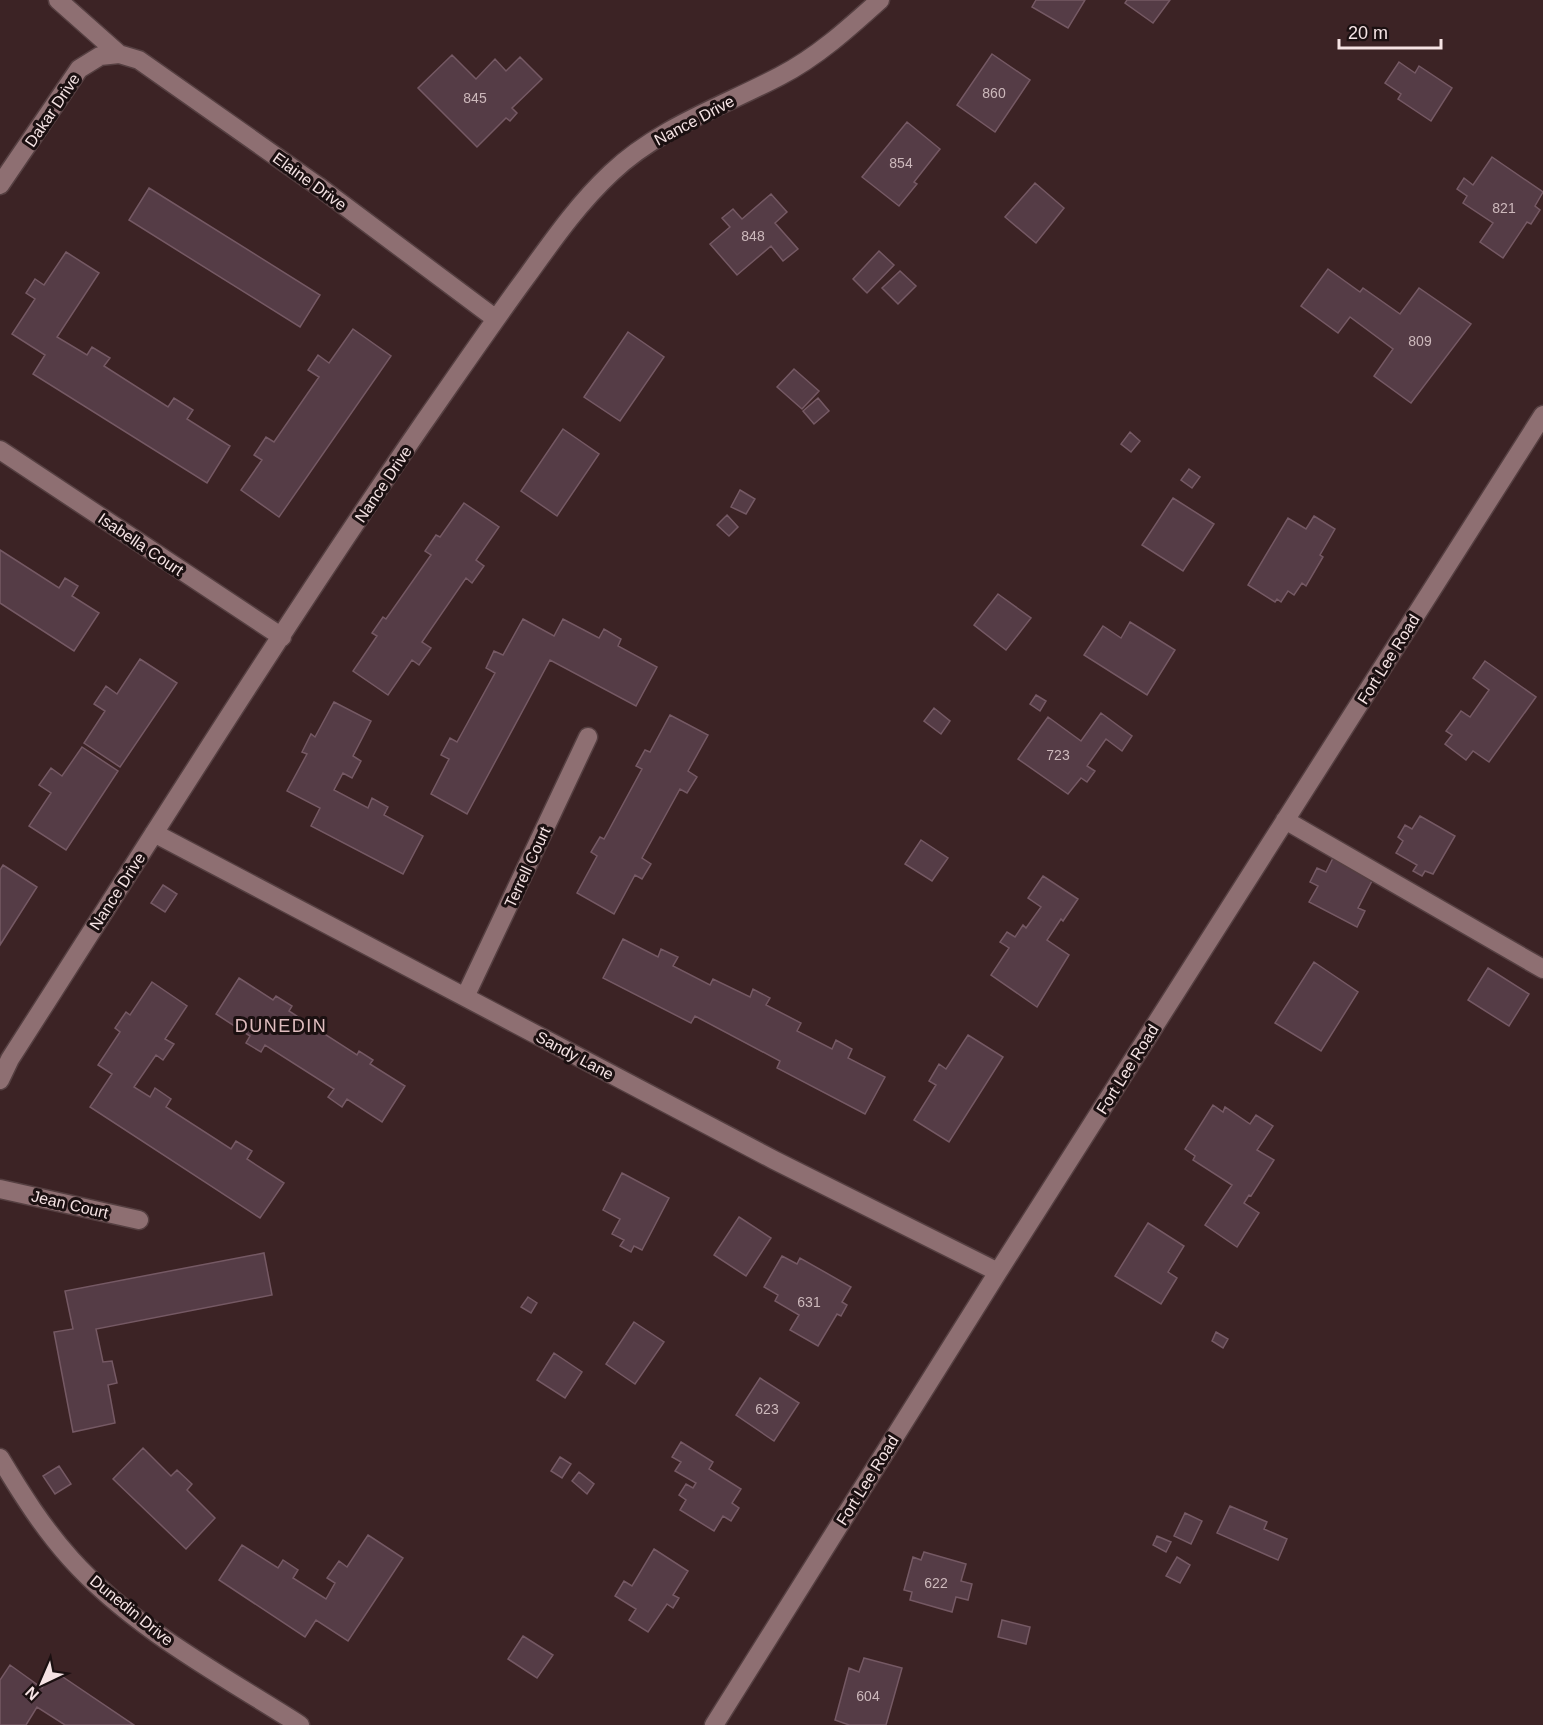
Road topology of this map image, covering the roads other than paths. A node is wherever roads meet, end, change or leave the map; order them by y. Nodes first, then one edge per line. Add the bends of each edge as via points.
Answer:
1 (58, 0) edge
2 (880, 0) edge
3 (119, 54) junction
4 (0, 186) edge
5 (496, 319) junction
6 (1543, 415) edge
7 (0, 450) edge
8 (282, 638) junction
9 (588, 737) dead end
10 (1285, 820) junction
11 (154, 833) junction
12 (1543, 969) edge
13 (465, 997) junction
14 (0, 1080) edge
15 (0, 1189) edge
16 (139, 1220) dead end
17 (998, 1272) junction
18 (0, 1458) edge
19 (300, 1725) edge
20 (714, 1725) edge

1 - 3 street, Elaine Drive
2 - 5 street, Nance Drive via 836,39 784,75 656,139 613,171 575,210
3 - 4 street, Dakar Drive via 100,56 79,69
3 - 5 street, Elaine Drive via 139,60 158,73
5 - 8 street, Nance Drive via 382,483
6 - 10 street, Fort Lee Road
7 - 8 street, Isabella Court
8 - 11 street, Nance Drive
9 - 13 street, Terrell Court
10 - 12 street
10 - 17 street, Fort Lee Road
11 - 13 street, Sandy Lane
11 - 14 street, Nance Drive
13 - 17 street, Sandy Lane via 774,1160
15 - 16 street, Jean Court
17 - 20 street, Fort Lee Road
18 - 19 street, Dunedin Drive via 32,1511 71,1559 107,1594 165,1639

